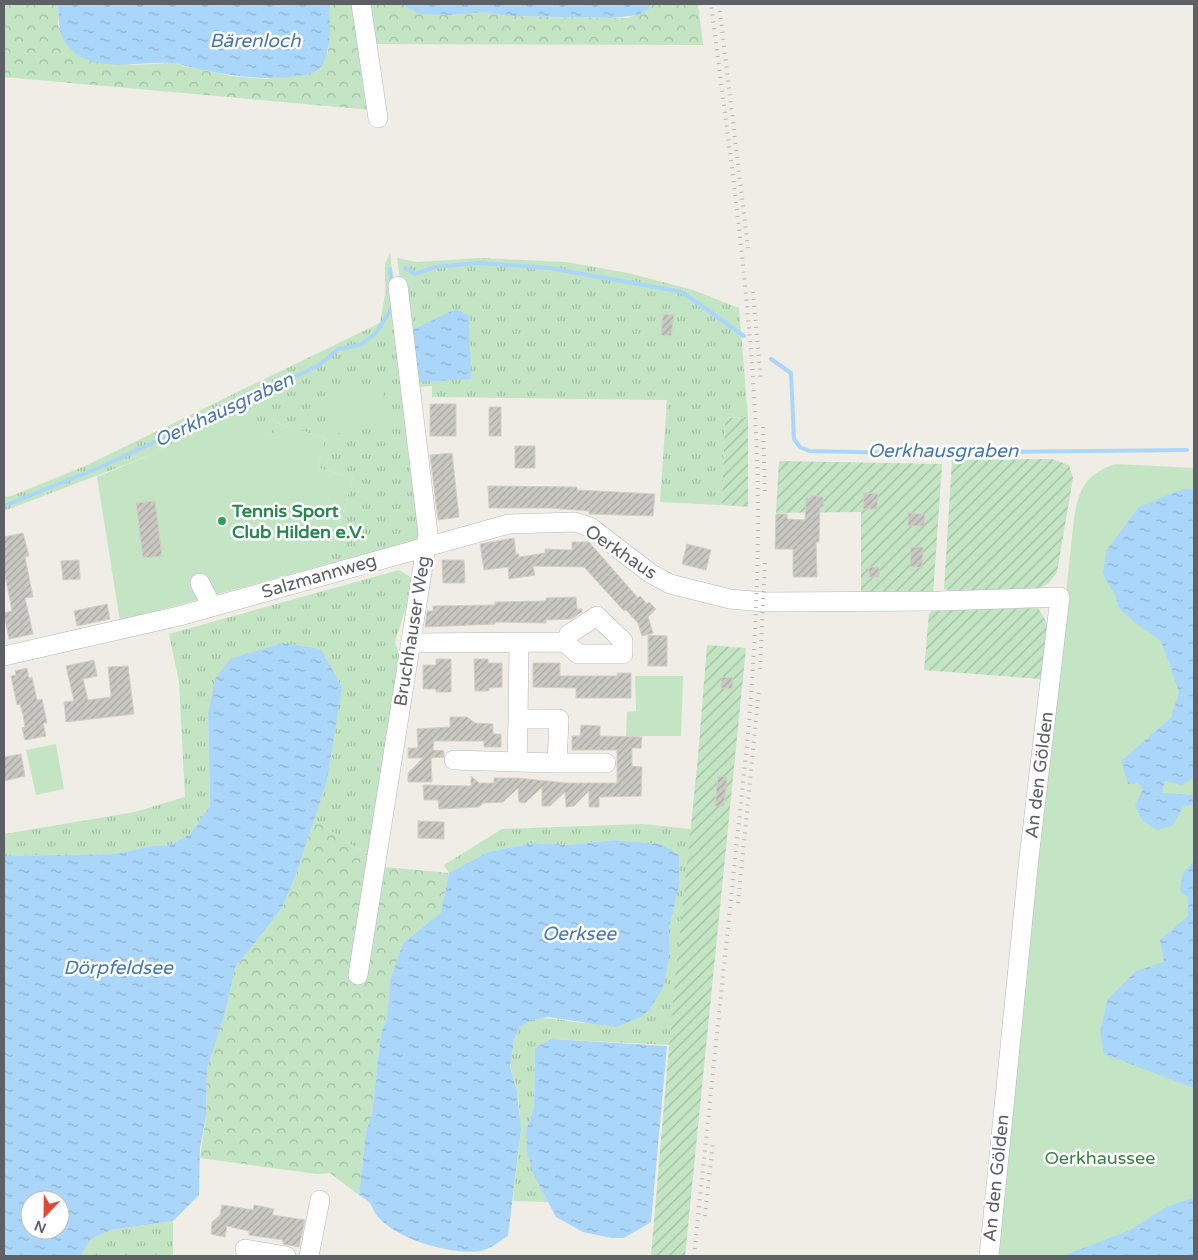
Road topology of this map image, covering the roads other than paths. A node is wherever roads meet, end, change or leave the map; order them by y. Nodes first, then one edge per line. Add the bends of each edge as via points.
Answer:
1 (361, 4) edge
2 (378, 118) dead end
3 (398, 286) dead end
4 (426, 546) junction
5 (200, 583) dead end
6 (756, 602) joint
7 (212, 607) junction
8 (411, 642) junction
9 (565, 642) dead end
10 (519, 643) junction
11 (4, 656) edge
12 (518, 719) junction
13 (454, 760) dead end
14 (517, 762) junction
15 (557, 763) junction
16 (606, 763) dead end
17 (358, 975) dead end
18 (320, 1200) dead end
19 (245, 1249) dead end
20 (286, 1256) edge
21 (309, 1256) edge
22 (989, 1256) edge

1 - 2 street
3 - 4 street, Bruchhauser Weg via 428,534
4 - 6 street, Oerkhaus via 509,524 575,522 590,527 650,573 670,584
4 - 7 street, Salzmannweg
4 - 8 street, Bruchhauser Weg
5 - 7 street
6 - 22 street, An den Gölden via 1060,597
7 - 11 street, Salzmannweg
8 - 10 street
8 - 17 street, Bruchhauser Weg
9 - 10 street
10 - 12 street
12 - 14 street
12 - 15 street via 558,719
13 - 14 street
14 - 15 street
15 - 16 street
18 - 21 street
19 - 20 street

